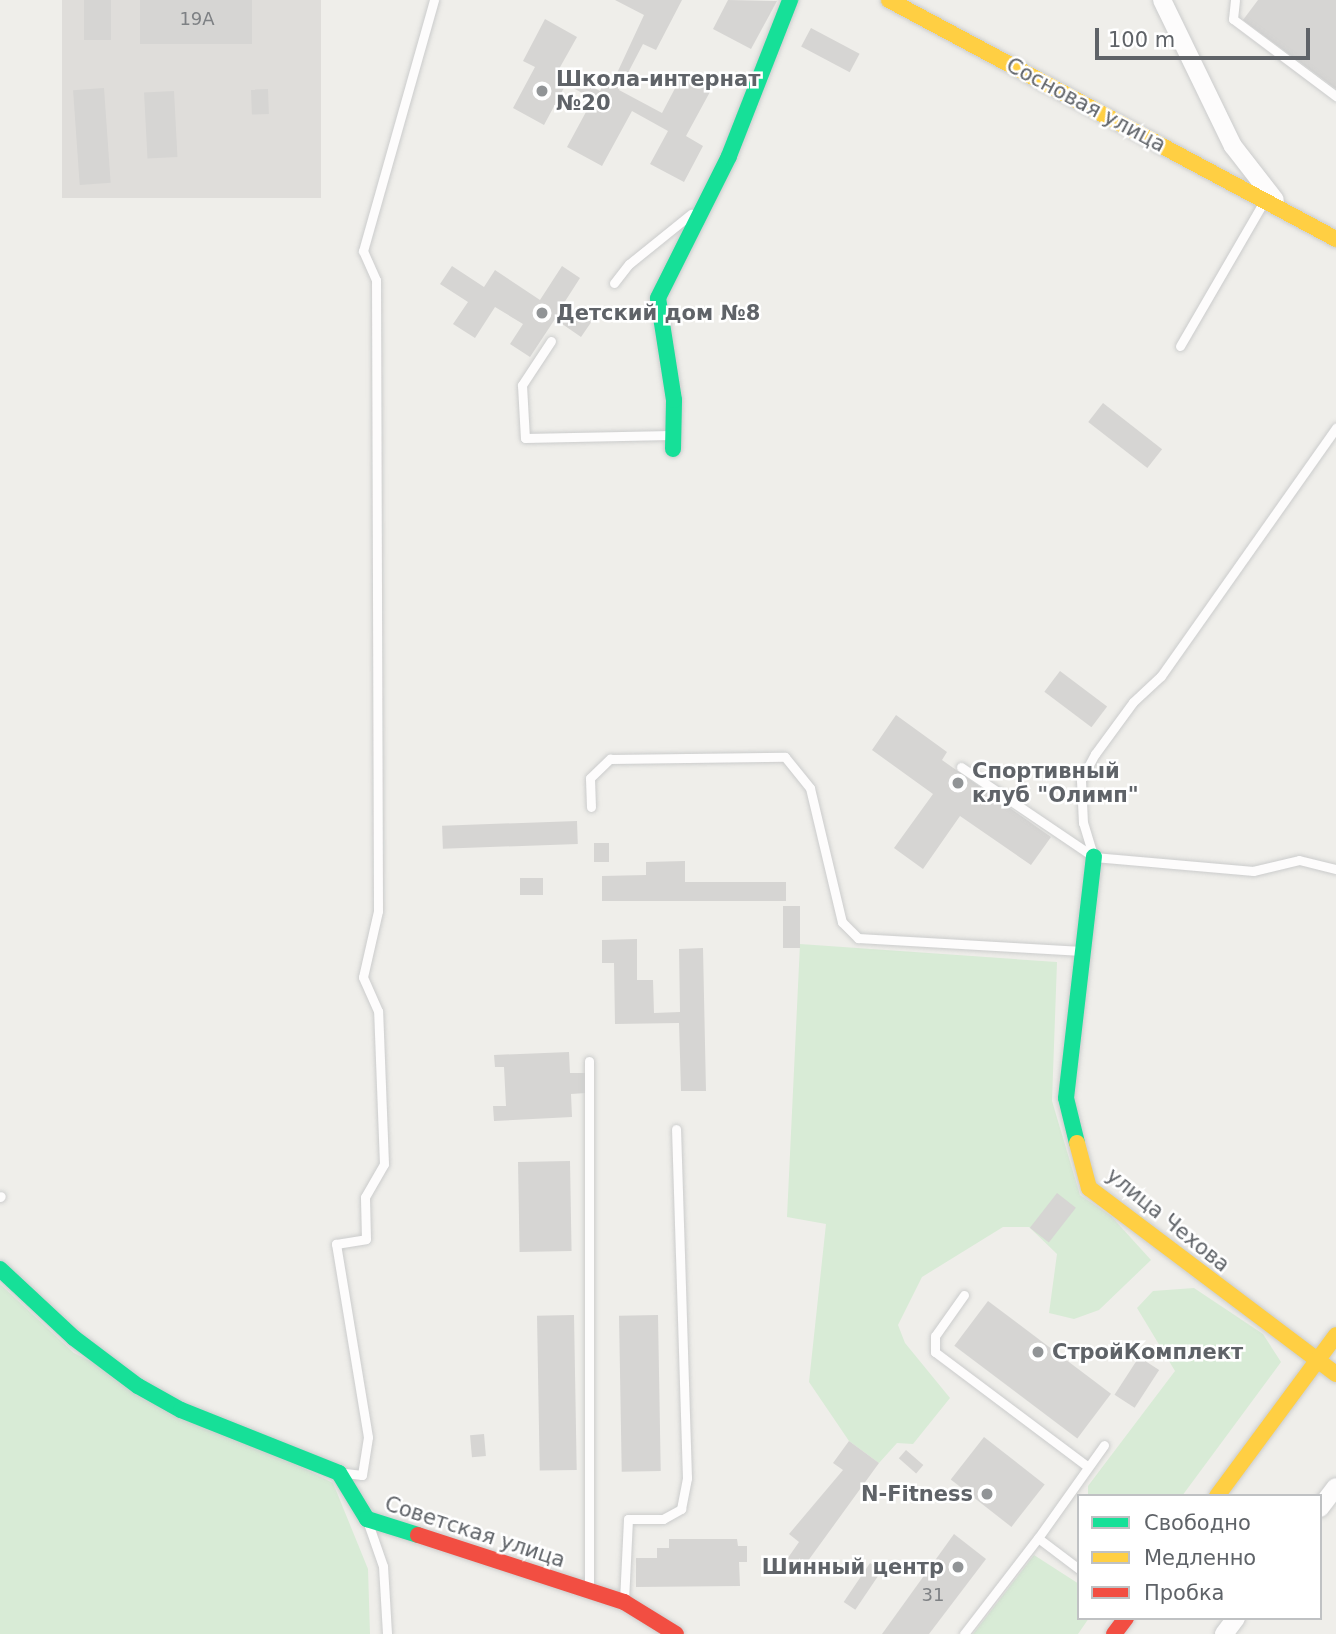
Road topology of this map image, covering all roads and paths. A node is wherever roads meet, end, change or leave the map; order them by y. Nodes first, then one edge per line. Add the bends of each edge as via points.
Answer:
1 (435, 0) edge
2 (790, 0) edge
3 (889, 0) edge
4 (1162, 0) edge
5 (1235, 0) edge
6 (1336, 96) edge
7 (1264, 199) junction
8 (706, 202) junction
9 (1284, 209) junction
10 (1336, 239) edge
11 (614, 283) dead end
12 (551, 341) dead end
13 (1180, 346) dead end
14 (1336, 428) edge
15 (673, 442) joint
16 (961, 767) dead end
17 (591, 807) dead end
18 (1094, 857) junction
19 (1336, 869) edge
20 (1084, 951) junction
21 (589, 1061) dead end
22 (676, 1129) dead end
23 (0, 1269) edge
24 (964, 1295) dead end
25 (1336, 1335) edge
26 (1316, 1363) junction
27 (1336, 1374) edge
28 (1104, 1445) dead end
29 (1088, 1466) junction
30 (340, 1473) junction
31 (1336, 1487) edge
32 (1218, 1494) edge
33 (1322, 1505) edge
34 (367, 1519) junction
35 (1038, 1538) junction
36 (1077, 1567) edge
37 (589, 1591) junction
38 (624, 1602) junction
39 (387, 1634) edge
40 (676, 1634) edge
41 (964, 1634) edge

1 - 30 lane via 363,251 376,279 377,911 363,976 378,1011 384,1164 365,1197 366,1239 336,1244 368,1437 362,1475
2 - 8 street
3 - 7 street, Сосновая улица
4 - 9 street, Сосновая улица via 1233,146 1253,177
5 - 6 lane via 1233,19
7 - 9 street, Сосновая улица
7 - 13 lane
8 - 11 lane via 629,264
8 - 15 street via 658,298 674,400
9 - 10 street, Сосновая улица
12 - 15 lane via 522,385 525,438
14 - 18 lane via 1161,676 1133,702 1095,754 1081,780 1083,823
16 - 18 lane
17 - 20 lane via 590,778 610,758 785,757 810,788 842,922 858,938
18 - 19 lane via 1253,872 1299,860
18 - 20 street, улица Чехова
20 - 26 street, улица Чехова via 1066,1098 1089,1188
21 - 37 lane
22 - 38 lane via 687,1478 681,1509 663,1519 628,1519
23 - 30 street via 74,1338 138,1386 181,1410
24 - 29 lane via 935,1336 935,1352
25 - 26 street
26 - 27 street, улица Чехова
26 - 32 street
28 - 29 lane
29 - 35 lane
30 - 34 street, Советская улица
31 - 33 street
34 - 37 street, Советская улица
34 - 39 lane via 383,1566
35 - 36 lane
35 - 41 lane
37 - 38 street, Советская улица
38 - 40 street, Советская улица

